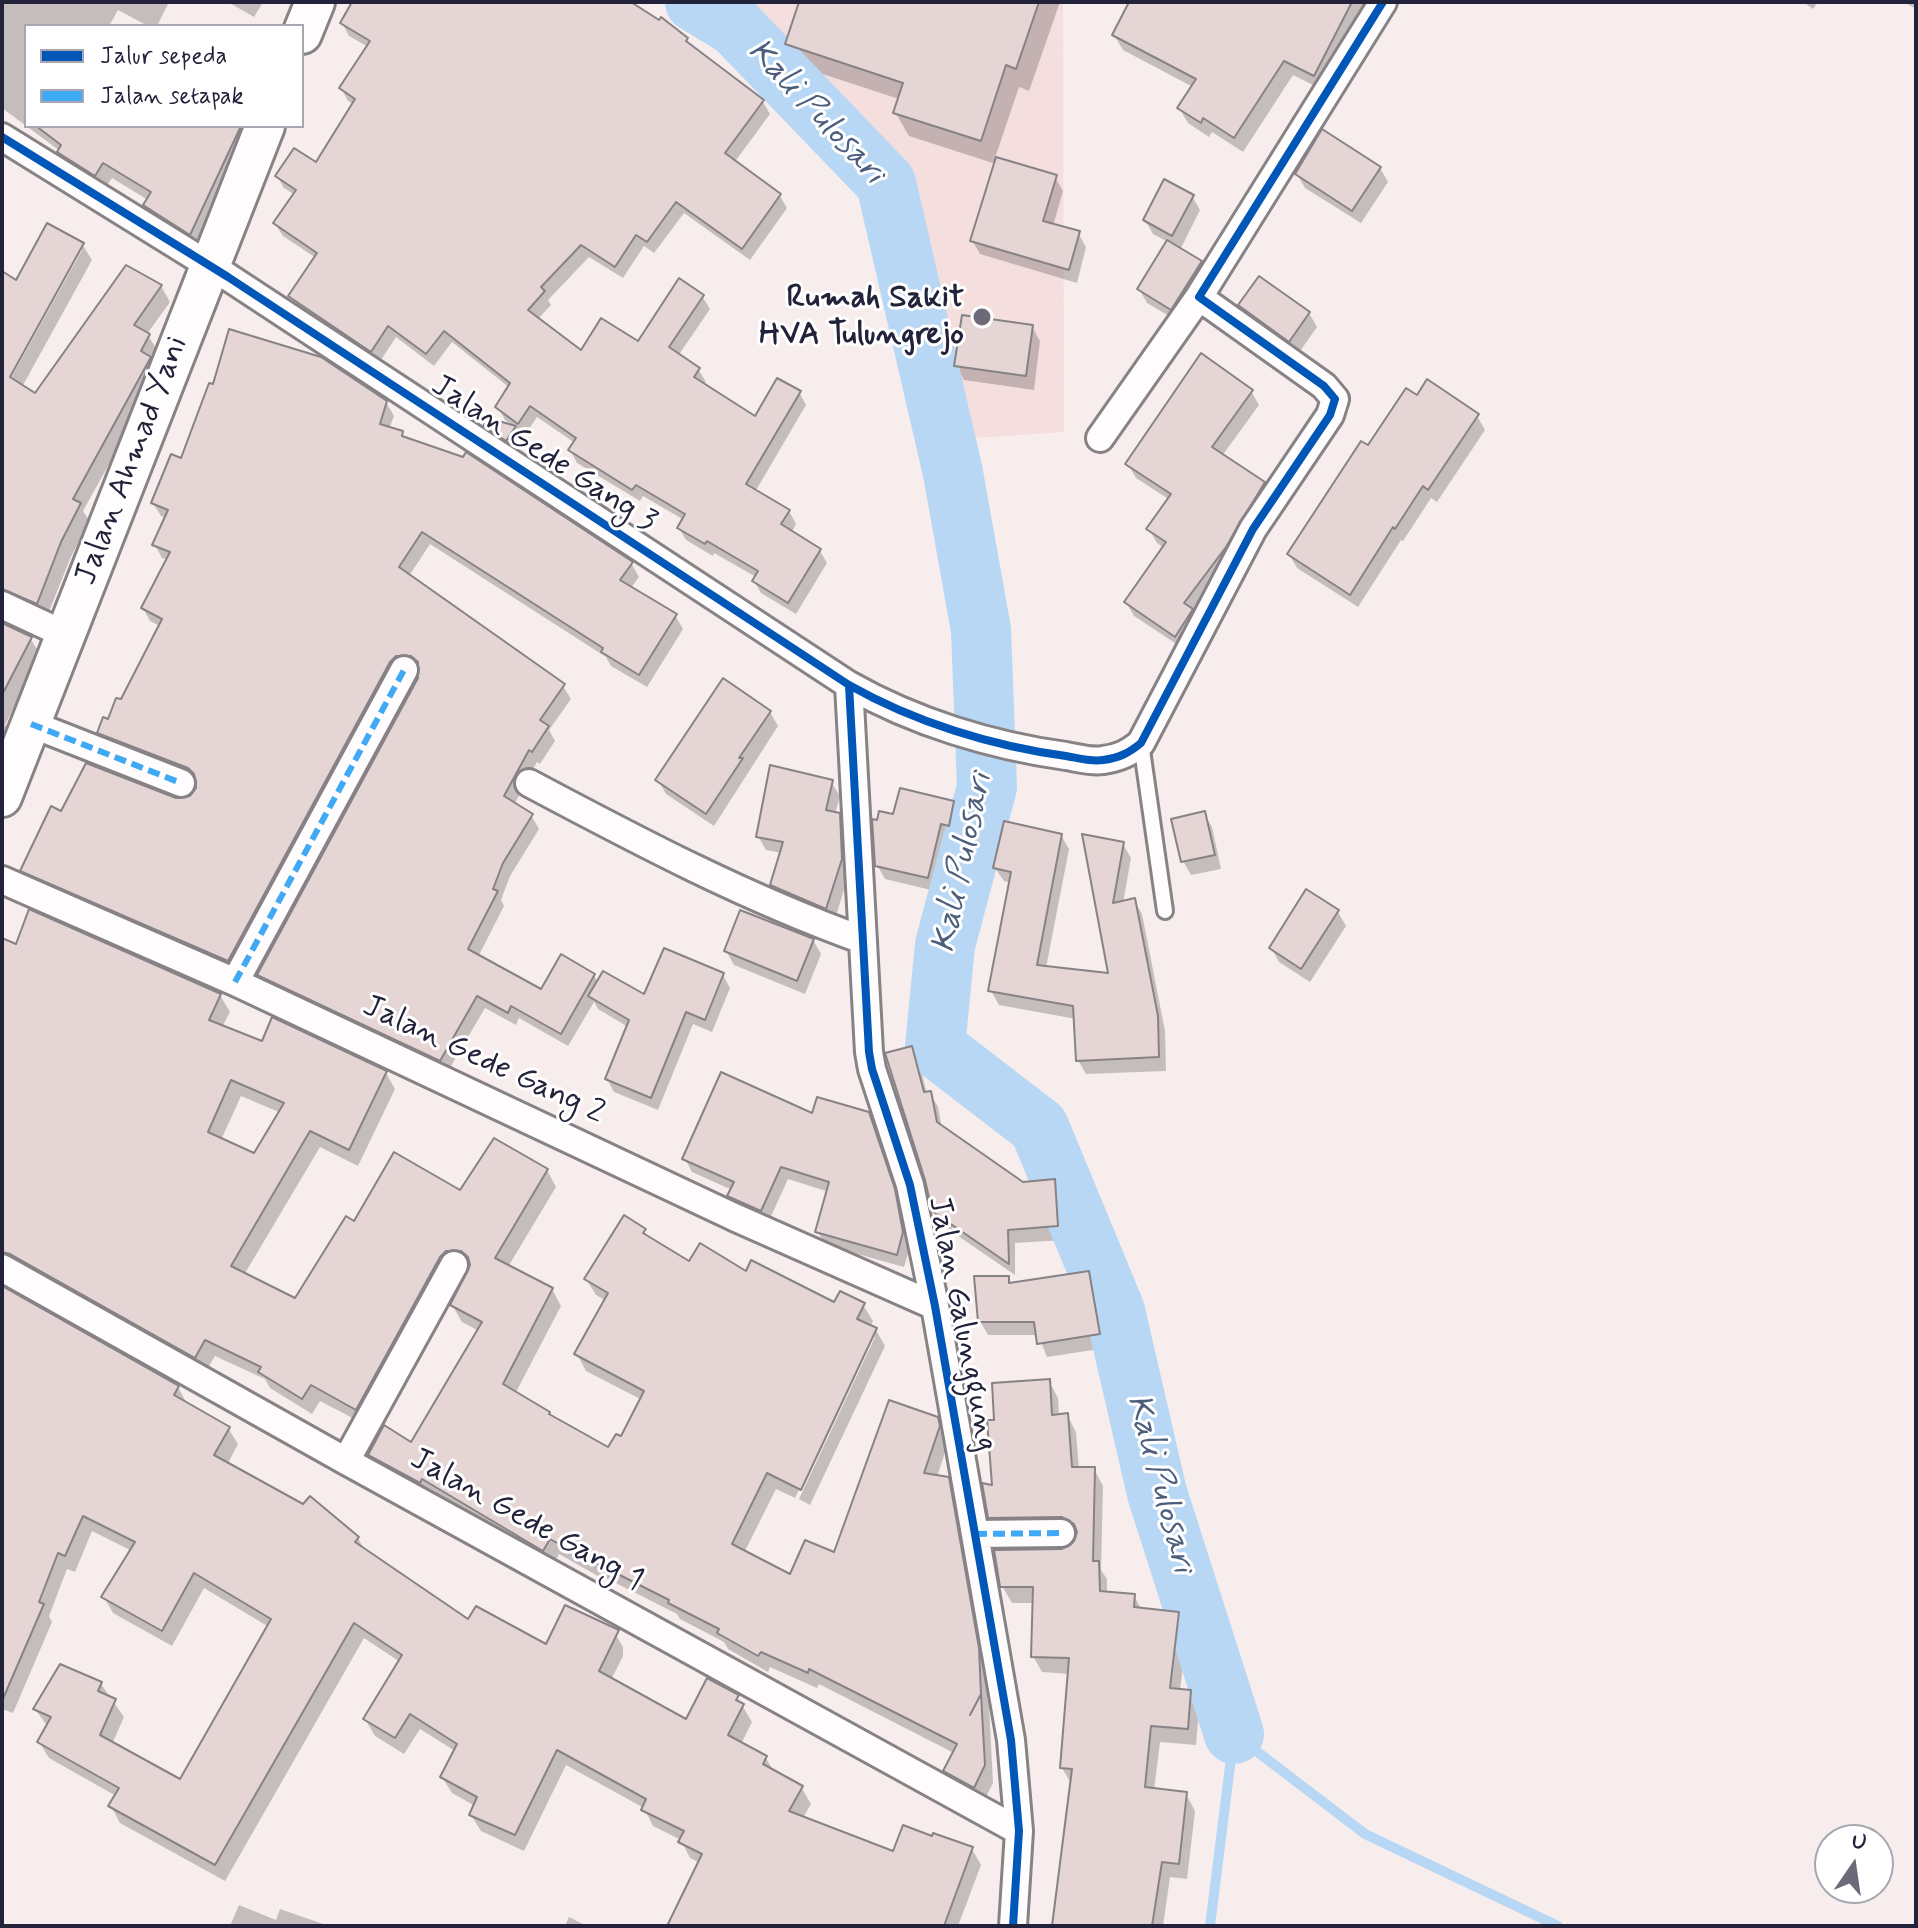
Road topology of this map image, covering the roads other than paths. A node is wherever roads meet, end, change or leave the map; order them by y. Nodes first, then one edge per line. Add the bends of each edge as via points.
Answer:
1 (315, 2) edge
2 (1383, 2) edge
3 (304, 29) edge
4 (264, 128) edge
5 (2, 137) edge
6 (210, 265) junction
7 (1199, 297) junction
8 (1100, 438) dead end
9 (2, 605) edge
10 (66, 635) junction
11 (404, 670) dead end
12 (849, 685) junction
13 (31, 724) junction
14 (1121, 753) junction
15 (181, 783) dead end
16 (529, 783) dead end
17 (2, 797) edge
18 (2, 880) edge
19 (1165, 911) dead end
20 (863, 940) junction
21 (235, 982) junction
22 (454, 1265) dead end
23 (2, 1268) edge
24 (935, 1306) junction
25 (346, 1461) junction
26 (1061, 1533) dead end
27 (975, 1534) junction
28 (1019, 1831) junction
29 (1013, 1926) edge

1 - 3 main road
2 - 7 street
4 - 6 main road, Jalan Ahmad Yani
5 - 6 street, Jalan Gede Gang 3
6 - 10 main road, Jalan Ahmad Yani
6 - 12 street, Jalan Gede Gang 3
7 - 8 street
7 - 14 street via 1335,399
9 - 10 street
10 - 13 main road, Jalan Ahmad Yani
11 - 21 street
12 - 14 street, Jalan Gede Gang 3 via 883,704 957,731 1036,752
12 - 20 street, Jalan Galunggung
13 - 15 street
13 - 17 main road, Jalan Ahmad Yani
14 - 19 lane
16 - 20 street via 669,858
18 - 21 street, Jalan Gede Gang 2
20 - 24 street, Jalan Galunggung via 872,1069 910,1185
21 - 24 street, Jalan Gede Gang 2
22 - 25 street
23 - 25 street, Jalan Gede Gang 1
24 - 27 street, Jalan Galunggung
25 - 28 street, Jalan Gede Gang 1
26 - 27 street
27 - 28 street, Jalan Galunggung via 1011,1740
28 - 29 street, Jalan Galunggung

